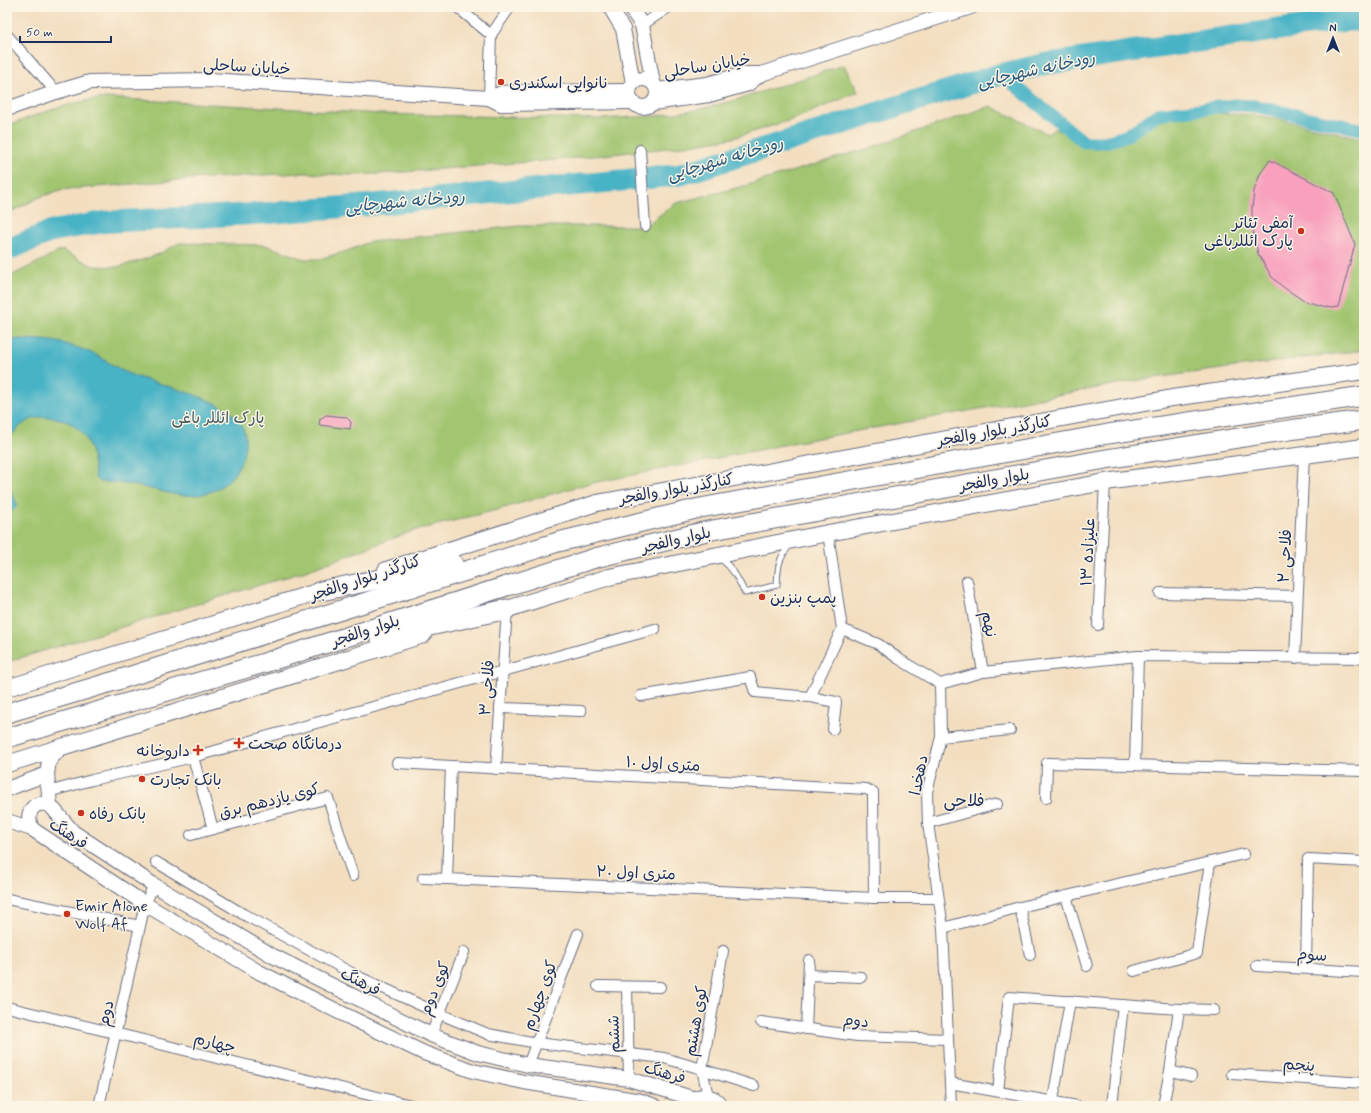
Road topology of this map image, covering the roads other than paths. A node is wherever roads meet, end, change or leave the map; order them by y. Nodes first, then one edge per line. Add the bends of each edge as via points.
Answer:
1 (457, 7) edge
2 (510, 7) edge
3 (610, 7) edge
4 (630, 7) edge
5 (669, 7) edge
6 (968, 7) edge
7 (642, 25) junction
8 (7, 35) edge
9 (491, 35) junction
10 (56, 92) junction
11 (632, 92) junction
12 (655, 92) junction
13 (489, 98) junction
14 (7, 109) edge
15 (640, 150) dead end
16 (645, 226) dead end
17 (1364, 371) edge
18 (1364, 396) edge
19 (1364, 420) edge
20 (1364, 447) edge
21 (1304, 454) junction
22 (1106, 482) junction
23 (828, 533) junction
24 (794, 540) junction
25 (558, 542) junction
26 (715, 555) junction
27 (967, 581) dead end
28 (321, 591) junction
29 (1160, 593) dead end
30 (1297, 596) junction
31 (507, 609) junction
32 (1098, 625) dead end
33 (655, 629) dead end
34 (842, 629) junction
35 (1138, 656) junction
36 (1295, 658) junction
37 (1364, 658) edge
38 (264, 662) junction
39 (502, 671) junction
40 (983, 672) junction
41 (940, 684) junction
42 (7, 688) edge
43 (641, 696) dead end
44 (810, 697) junction
45 (500, 708) junction
46 (582, 711) dead end
47 (7, 713) edge
48 (833, 729) dead end
49 (1010, 730) dead end
50 (941, 737) junction
51 (7, 738) edge
52 (60, 748) junction
53 (193, 756) junction
54 (397, 763) dead end
55 (7, 764) edge
56 (1135, 765) junction
57 (451, 766) junction
58 (496, 769) junction
59 (1364, 771) edge
60 (47, 774) junction
61 (7, 789) edge
62 (1046, 798) dead end
63 (49, 799) junction
64 (997, 804) dead end
65 (7, 821) edge
66 (928, 823) junction
67 (32, 829) junction
68 (213, 829) junction
69 (191, 835) dead end
70 (1244, 854) dead end
71 (156, 862) dead end
72 (1210, 862) junction
73 (1364, 862) edge
74 (353, 876) dead end
75 (423, 878) dead end
76 (447, 879) junction
77 (154, 885) junction
78 (1066, 896) junction
79 (874, 898) junction
80 (938, 898) junction
81 (7, 899) edge
82 (145, 904) junction
83 (1020, 907) junction
84 (140, 926) junction
85 (943, 928) junction
86 (578, 934) dead end
87 (723, 950) dead end
88 (464, 952) dead end
89 (1030, 955) dead end
90 (809, 960) dead end
91 (1087, 966) dead end
92 (1257, 966) dead end
93 (1306, 968) junction
94 (1134, 971) dead end
95 (1364, 972) edge
96 (809, 975) junction
97 (861, 977) dead end
98 (598, 986) dead end
99 (627, 987) junction
100 (660, 987) dead end
101 (1070, 1001) junction
102 (1123, 1005) junction
103 (7, 1007) edge
104 (1179, 1009) junction
105 (1214, 1010) dead end
106 (440, 1014) junction
107 (761, 1022) dead end
108 (806, 1029) junction
109 (116, 1033) junction
110 (431, 1035) junction
111 (948, 1039) junction
112 (537, 1043) junction
113 (628, 1053) junction
114 (528, 1065) junction
115 (702, 1069) junction
116 (1170, 1071) junction
117 (1232, 1074) dead end
118 (1192, 1076) dead end
119 (629, 1079) junction
120 (950, 1083) junction
121 (1364, 1083) edge
122 (754, 1086) dead end
123 (998, 1091) junction
124 (697, 1100) edge
125 (1052, 1104) edge
126 (723, 1105) edge
127 (99, 1106) edge
128 (415, 1106) edge
129 (655, 1106) edge
130 (951, 1106) edge
131 (1077, 1106) edge
132 (1112, 1106) edge
133 (1163, 1106) edge

1 - 9 street
2 - 9 street
3 - 11 street via 623,29
4 - 7 street
5 - 7 street
6 - 12 street, خیابان ساحلی via 761,74 748,84 710,95
7 - 12 street
8 - 10 street
9 - 13 street
10 - 13 street, خیابان ساحلی via 90,82 210,80
10 - 14 street, خیابان ساحلی
11 - 12 street via 637,80 646,79
11 - 12 street via 636,105 645,107
11 - 13 street, خیابان ساحلی via 518,92 502,93
15 - 16 street
17 - 28 main road, کنارگذر بلوار والفجر via 1172,398 597,503
18 - 25 highway, بلوار والفجر via 1108,434 708,506
19 - 38 highway, بلوار والفجر via 1106,459 707,531 595,558
20 - 21 main road
21 - 22 main road
21 - 30 street, فلاحی ۲
22 - 23 main road
22 - 32 street, ۱۳ علیزاده
23 - 24 main road
23 - 34 street
24 - 26 main road
24 - 26 lane via 778,564 777,585 745,593 735,572
25 - 28 highway
25 - 47 highway, بلوار والفجر
26 - 31 main road via 609,577
27 - 40 street, نهم
28 - 42 main road, کنارگذر بلوار والفجر
29 - 30 street
30 - 36 street, فلاحی ۲
31 - 38 highway
31 - 39 street, فلاحی ۳
31 - 52 main road
33 - 39 street
34 - 41 street via 878,644
34 - 44 street
35 - 36 street
35 - 40 street
35 - 56 street
36 - 37 street
38 - 51 highway, بلوار والفجر
39 - 45 street, فلاحی ۳
39 - 53 street
40 - 41 street
41 - 50 street, دهخدا
43 - 44 street via 750,676 755,692
44 - 48 street via 836,702
45 - 46 street
45 - 58 street, فلاحی ۳
49 - 50 street
50 - 66 street, دهخدا via 927,792
52 - 55 main road
52 - 60 street via 49,761
53 - 63 street via 92,780
53 - 68 street, کوی یازدهم برق
54 - 57 street, ۱۰ متری اول
56 - 59 street
56 - 62 street via 1047,763
57 - 58 street, ۱۰ متری اول
57 - 76 street
58 - 79 street, ۱۰ متری اول via 866,789 873,792
60 - 61 street
60 - 63 street
63 - 67 street via 30,811 29,822
63 - 77 street, فرهنگ via 73,832
64 - 66 street
65 - 67 street, فرهنگ
66 - 80 street, دهخدا
67 - 82 street, فرهنگ
68 - 69 street
68 - 74 street, کوی یازدهم برق via 328,798
70 - 72 street
71 - 106 street via 243,914 359,977
72 - 78 street
72 - 94 street via 1197,953
73 - 93 street via 1308,859
75 - 76 street, ۲۰ متری اول
76 - 79 street, ۲۰ متری اول
77 - 82 street, دوم
77 - 110 street, فرهنگ via 273,956
78 - 83 street
78 - 91 street
79 - 80 street, ۲۰ متری اول
80 - 85 street, دهخدا
81 - 84 street
82 - 84 street, دوم
82 - 129 street, فرهنگ via 259,972 424,1053 473,1071 524,1082 641,1100
83 - 85 street
83 - 89 street
84 - 109 street, دوم
85 - 111 street, دهخدا
86 - 112 street, کوی چهارم
87 - 115 street, کوی هشتم
88 - 106 street, کوی دوم
90 - 96 street
92 - 93 street, سوم
93 - 95 street, سوم
96 - 97 street
96 - 108 street
98 - 99 street
99 - 100 street
99 - 113 street, ششم
101 - 102 street
101 - 123 street via 1009,997
101 - 125 street
102 - 104 street
102 - 132 street
103 - 109 street, چهارم
104 - 105 street
104 - 116 street
106 - 110 street, کوی دوم
106 - 112 street via 488,1034
107 - 108 street, دوم
108 - 111 street, دوم via 857,1036
109 - 127 street, دوم
109 - 128 street, چهارم
110 - 114 street, فرهنگ via 478,1053
111 - 120 street, دهخدا
112 - 113 street
112 - 114 street, کوی چهارم
113 - 115 street via 664,1058
113 - 119 street, ششم
114 - 119 street, فرهنگ
115 - 122 street
115 - 124 street, کوی هشتم
116 - 118 street
116 - 133 street
117 - 121 street, پنجم
119 - 124 street, فرهنگ
120 - 123 street
120 - 130 street, دهخدا
123 - 125 street
124 - 126 street, فرهنگ via 717,1100
125 - 131 street

